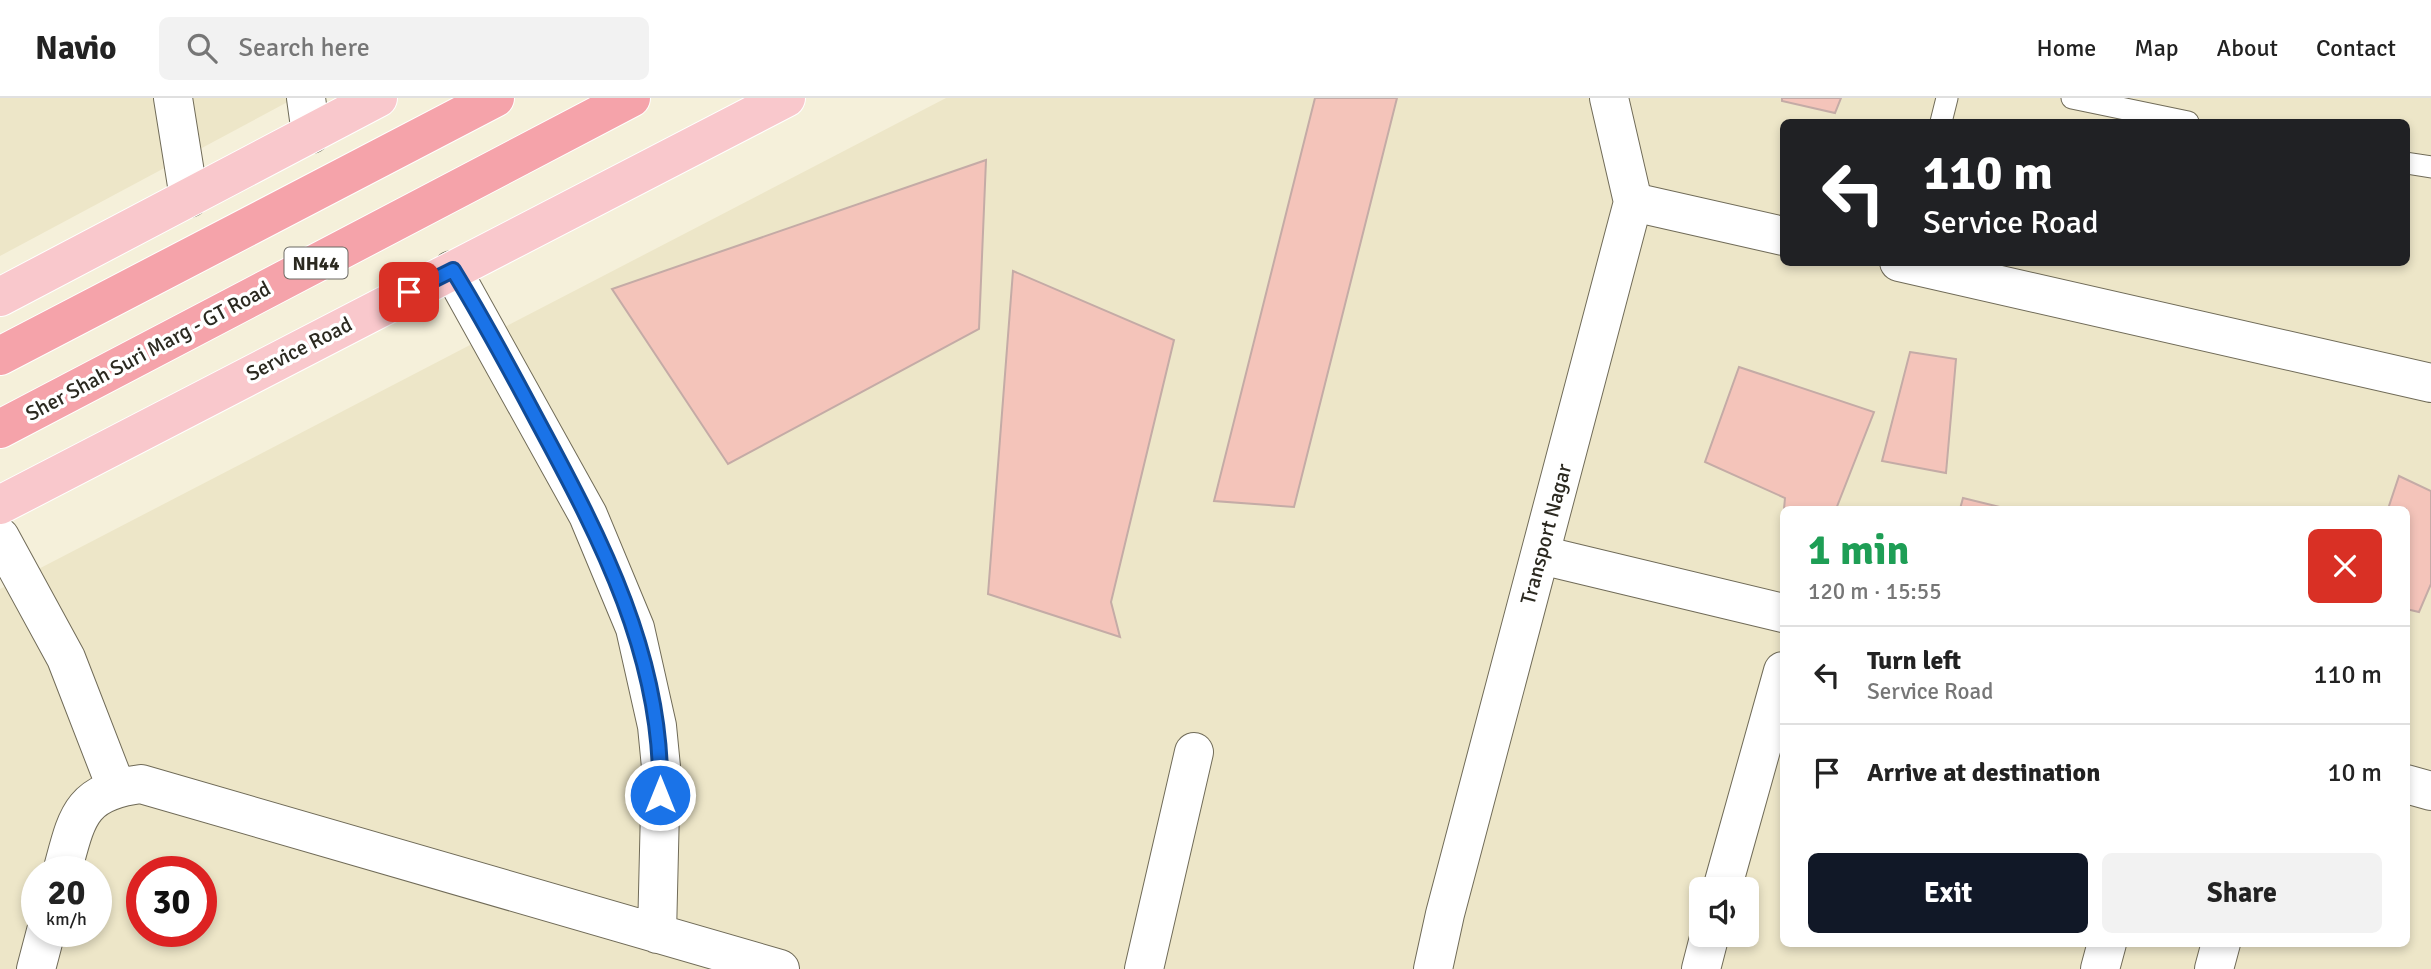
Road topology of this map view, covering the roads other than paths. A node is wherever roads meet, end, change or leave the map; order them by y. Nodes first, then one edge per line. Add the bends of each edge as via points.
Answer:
1 (173, 98) edge
2 (378, 98) edge
3 (495, 98) edge
4 (631, 98) edge
5 (786, 98) edge
6 (1609, 98) edge
7 (1947, 98) edge
8 (2072, 98) edge
9 (308, 116) edge
10 (1942, 119) edge
11 (2174, 119) edge
12 (2410, 164) edge
13 (2431, 167) edge
14 (189, 198) junction
15 (1633, 202) junction
16 (1780, 235) edge
17 (1920, 266) edge
18 (453, 270) junction
19 (0, 297) edge
20 (0, 356) edge
21 (2431, 383) edge
22 (0, 429) edge
23 (0, 505) edge
24 (0, 537) edge
25 (1541, 555) junction
26 (1780, 612) edge
27 (1780, 682) edge
28 (1194, 752) dead end
29 (2410, 785) edge
30 (116, 787) junction
31 (2431, 791) edge
32 (66, 856) edge
33 (1725, 877) edge
34 (657, 934) junction
35 (42, 947) edge
36 (1707, 947) edge
37 (2106, 947) edge
38 (2220, 947) edge
39 (700, 958) edge
40 (36, 969) edge
41 (780, 969) edge
42 (1144, 969) edge
43 (1433, 969) edge
44 (1701, 969) edge
45 (2100, 969) edge
46 (2214, 969) edge

1 - 14 street
2 - 9 main road
3 - 20 highway
4 - 22 highway, Sher Shah Suri Marg - GT Road / NH44
5 - 18 main road, Service Road
6 - 15 street, Transport Nagar
7 - 10 lane
8 - 11 lane
9 - 14 main road
12 - 13 lane
14 - 19 main road
15 - 16 street
15 - 25 street, Transport Nagar
17 - 21 street
18 - 23 main road, Service Road
18 - 34 street via 588,515 635,628 657,726 661,767
24 - 30 street via 66,658
25 - 26 street
25 - 43 street, Transport Nagar
27 - 33 street
28 - 42 street
29 - 31 street
30 - 32 street via 94,796 75,825
30 - 34 street via 141,784
34 - 39 street
35 - 40 street
36 - 44 street
37 - 45 street
38 - 46 street
39 - 41 street

